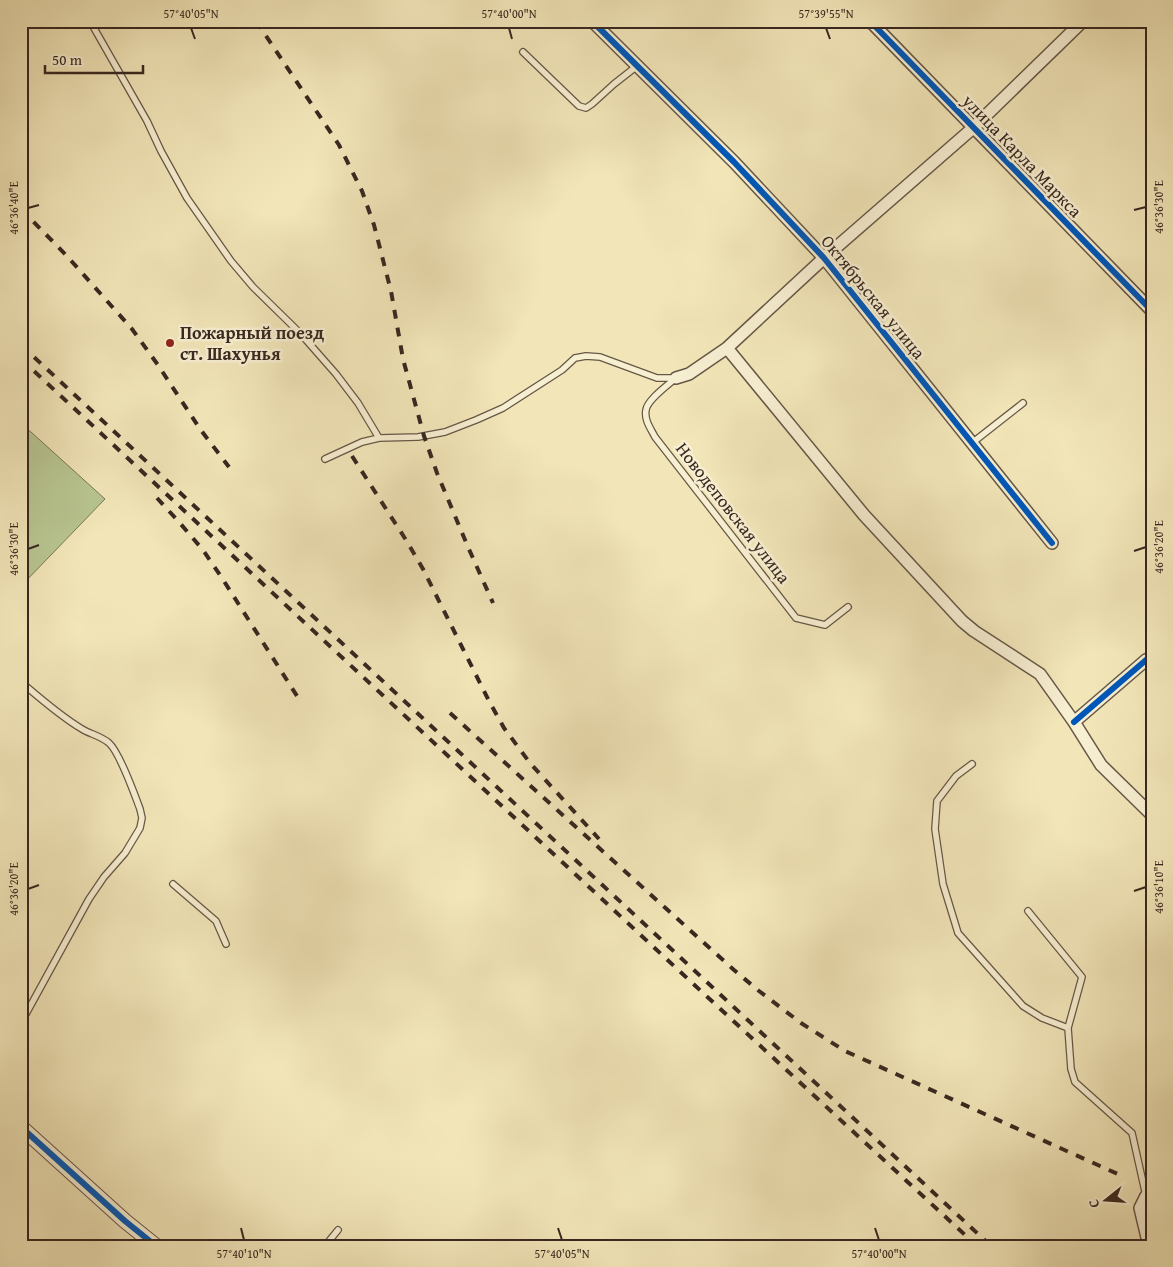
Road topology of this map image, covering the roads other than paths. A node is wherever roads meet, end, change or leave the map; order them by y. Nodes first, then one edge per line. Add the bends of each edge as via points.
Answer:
1 (90, 21) edge
2 (500, 21) edge
3 (523, 21) edge
4 (592, 21) edge
5 (870, 21) edge
6 (1083, 21) edge
7 (522, 52) dead end
8 (637, 66) junction
9 (973, 128) junction
10 (824, 258) junction
11 (1152, 311) edge
12 (727, 348) junction
13 (676, 378) junction
14 (1023, 403) dead end
15 (378, 438) junction
16 (972, 443) junction
17 (325, 459) dead end
18 (1052, 543) dead end
19 (848, 607) dead end
20 (1152, 657) edge
21 (21, 682) edge
22 (1074, 722) junction
23 (972, 764) dead end
24 (1152, 815) edge
25 (173, 884) dead end
26 (1028, 911) dead end
27 (226, 944) dead end
28 (21, 1023) edge
29 (1068, 1028) junction
30 (21, 1127) edge
31 (1149, 1194) edge
32 (338, 1230) dead end
33 (156, 1246) edge
34 (326, 1246) edge
35 (1149, 1246) edge

1 - 15 lane via 187,198 253,287 336,374
2 - 3 lane via 508,26
4 - 8 street, Октябрьская улица
5 - 9 street, улица Карла Маркса
6 - 9 street
7 - 8 lane via 579,106 586,108
8 - 10 street, Октябрьская улица via 734,162
9 - 10 street
9 - 11 street, улица Карла Маркса
10 - 12 street
10 - 16 street, Октябрьская улица
12 - 13 street via 688,374
12 - 22 street via 864,516 962,621 1040,674
13 - 15 lane via 657,378 600,357 575,358 503,408 476,420 445,432 418,437
13 - 19 lane, Новодеповская улица via 650,402 646,410 646,418 656,437 796,618 825,625
14 - 16 lane
15 - 17 lane
16 - 18 street, Октябрьская улица
20 - 22 street
21 - 28 lane via 51,708 109,743 142,818 140,828 125,853 89,899
22 - 24 street via 1102,765
23 - 29 lane via 956,776 937,801 935,828 943,884 958,933 1023,1006
25 - 27 lane via 216,921
26 - 29 lane via 1082,977
29 - 31 lane via 1071,1070 1076,1082 1132,1133
30 - 33 street
31 - 35 street via 1140,1208
32 - 34 lane

